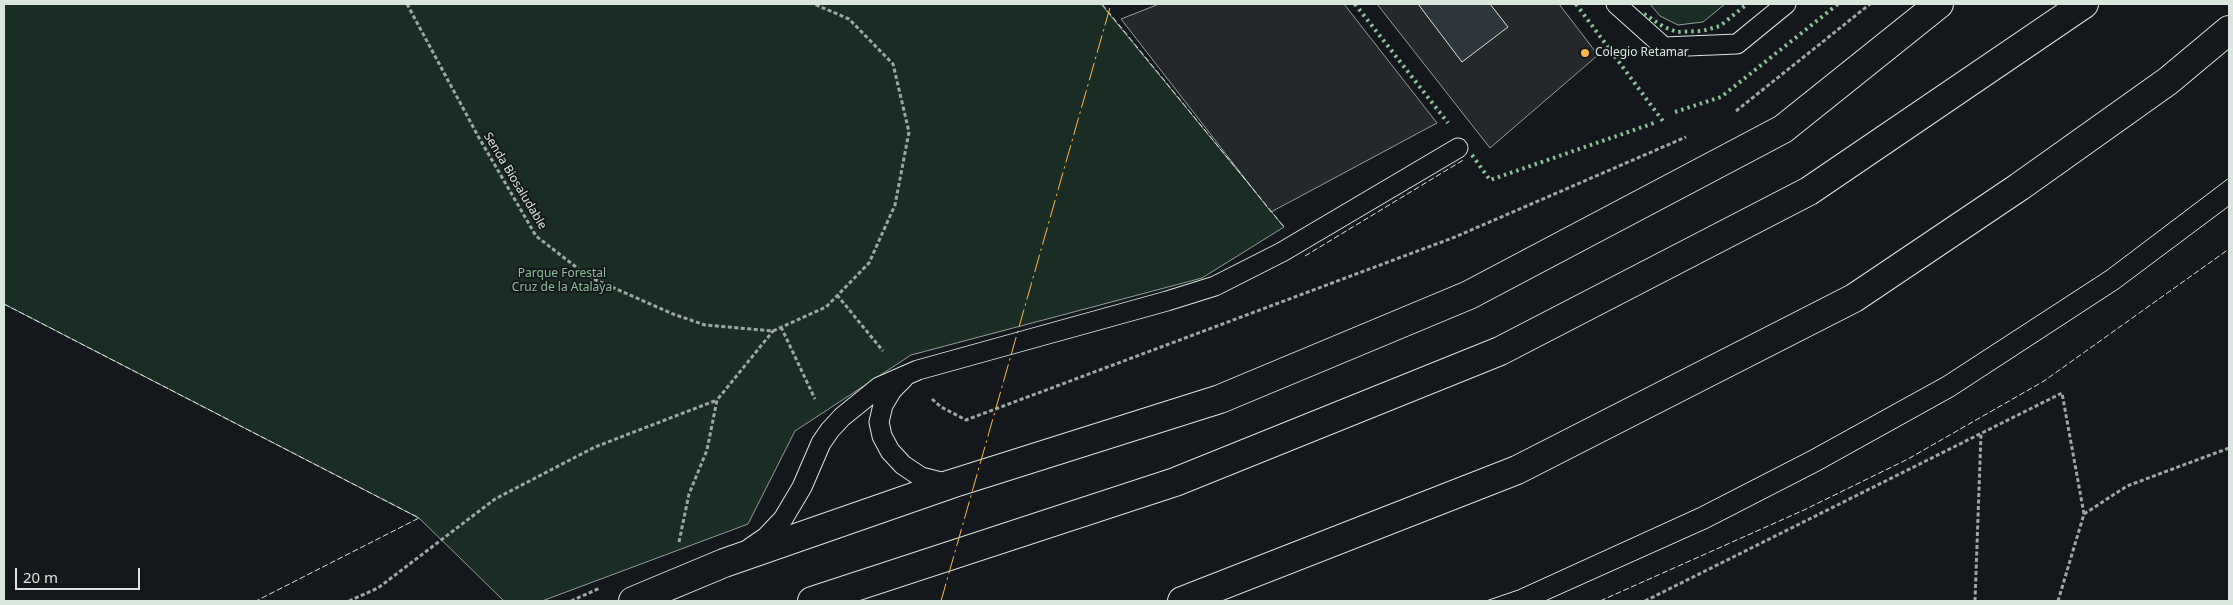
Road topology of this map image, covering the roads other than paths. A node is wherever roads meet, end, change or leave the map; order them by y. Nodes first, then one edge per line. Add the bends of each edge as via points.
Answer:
1 (1616, 4) edge
2 (1786, 4) edge
3 (1939, 4) edge
4 (2084, 4) edge
5 (2229, 30) edge
6 (1458, 148) dead end
7 (909, 374) junction
8 (951, 484) junction
9 (724, 563) junction
10 (634, 601) edge
11 (812, 601) edge
12 (1182, 601) edge

1 - 2 lane via 1664,47 1737,44
3 - 8 highway via 1784,129 1469,295 1220,399
4 - 11 highway via 1809,191 1500,351 1176,482
5 - 12 highway via 2160,87 1854,298 1517,470
6 - 7 lane via 1282,252 1215,286
7 - 8 lane via 892,390 884,405 879,422 882,436 890,451 920,477
7 - 9 lane via 880,387 842,417 821,443 783,520 766,537
8 - 9 highway
9 - 10 highway

